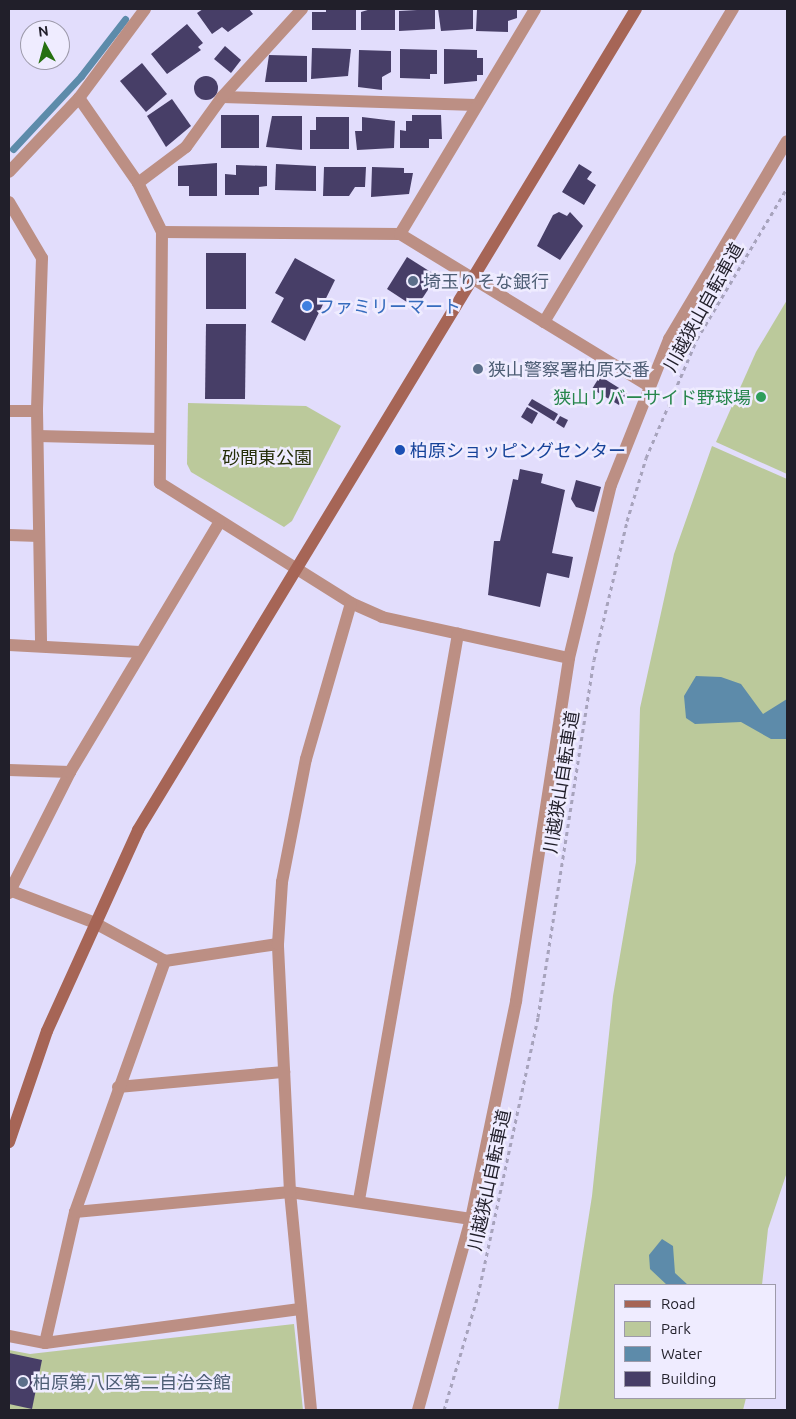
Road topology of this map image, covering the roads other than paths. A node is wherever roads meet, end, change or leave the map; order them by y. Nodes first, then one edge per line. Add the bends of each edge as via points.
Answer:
1 (302, 9) edge
2 (534, 9) edge
3 (636, 9) edge
4 (733, 9) edge
5 (142, 10) edge
6 (222, 97) junction
7 (79, 98) junction
8 (476, 105) junction
9 (787, 141) edge
10 (11, 166) edge
11 (138, 183) junction
12 (9, 202) edge
13 (162, 232) junction
14 (400, 234) junction
15 (469, 280) junction
16 (544, 322) junction
17 (647, 385) junction
18 (9, 411) edge
19 (37, 411) junction
20 (38, 436) junction
21 (158, 439) junction
22 (219, 523) junction
23 (9, 536) edge
24 (39, 536) junction
25 (295, 566) junction
26 (351, 603) junction
27 (458, 634) junction
28 (9, 645) edge
29 (41, 646) junction
30 (140, 652) junction
31 (569, 658) junction
32 (9, 770) edge
33 (70, 772) junction
34 (9, 891) edge
35 (93, 922) junction
36 (278, 944) junction
37 (165, 961) junction
38 (284, 1072) junction
39 (118, 1087) junction
40 (9, 1142) edge
41 (290, 1192) junction
42 (359, 1200) junction
43 (75, 1212) junction
44 (471, 1219) junction
45 (300, 1309) junction
46 (9, 1336) edge
47 (45, 1343) junction
48 (311, 1410) edge
49 (418, 1410) edge

1 - 6 street
2 - 8 street
3 - 15 street
4 - 16 street
5 - 7 street
6 - 8 street
6 - 11 street via 186,147
7 - 10 street
7 - 11 street
8 - 14 street
9 - 17 street via 694,294
11 - 13 street
12 - 19 street via 42,258
13 - 14 street
13 - 21 street
14 - 15 street
15 - 16 street
15 - 25 street
16 - 17 street
17 - 31 street via 610,484
18 - 19 street
19 - 20 street
20 - 21 street
20 - 24 street
21 - 22 street via 160,483
22 - 25 street
22 - 30 street
23 - 24 street
24 - 29 street
25 - 26 street
25 - 35 street via 172,770
26 - 27 street via 382,617
26 - 36 street via 306,759 282,882
27 - 31 street
27 - 42 street
28 - 29 street
29 - 30 street
30 - 33 street
31 - 44 street via 516,1001
32 - 33 street
33 - 34 street
34 - 35 street
35 - 37 street
35 - 40 street via 47,1030
36 - 37 street
36 - 38 street
37 - 39 street
38 - 39 street
38 - 41 street
39 - 43 street
41 - 42 street
41 - 43 street
41 - 45 street
42 - 44 street
43 - 47 street
44 - 49 street
45 - 47 street
45 - 48 street
46 - 47 street

